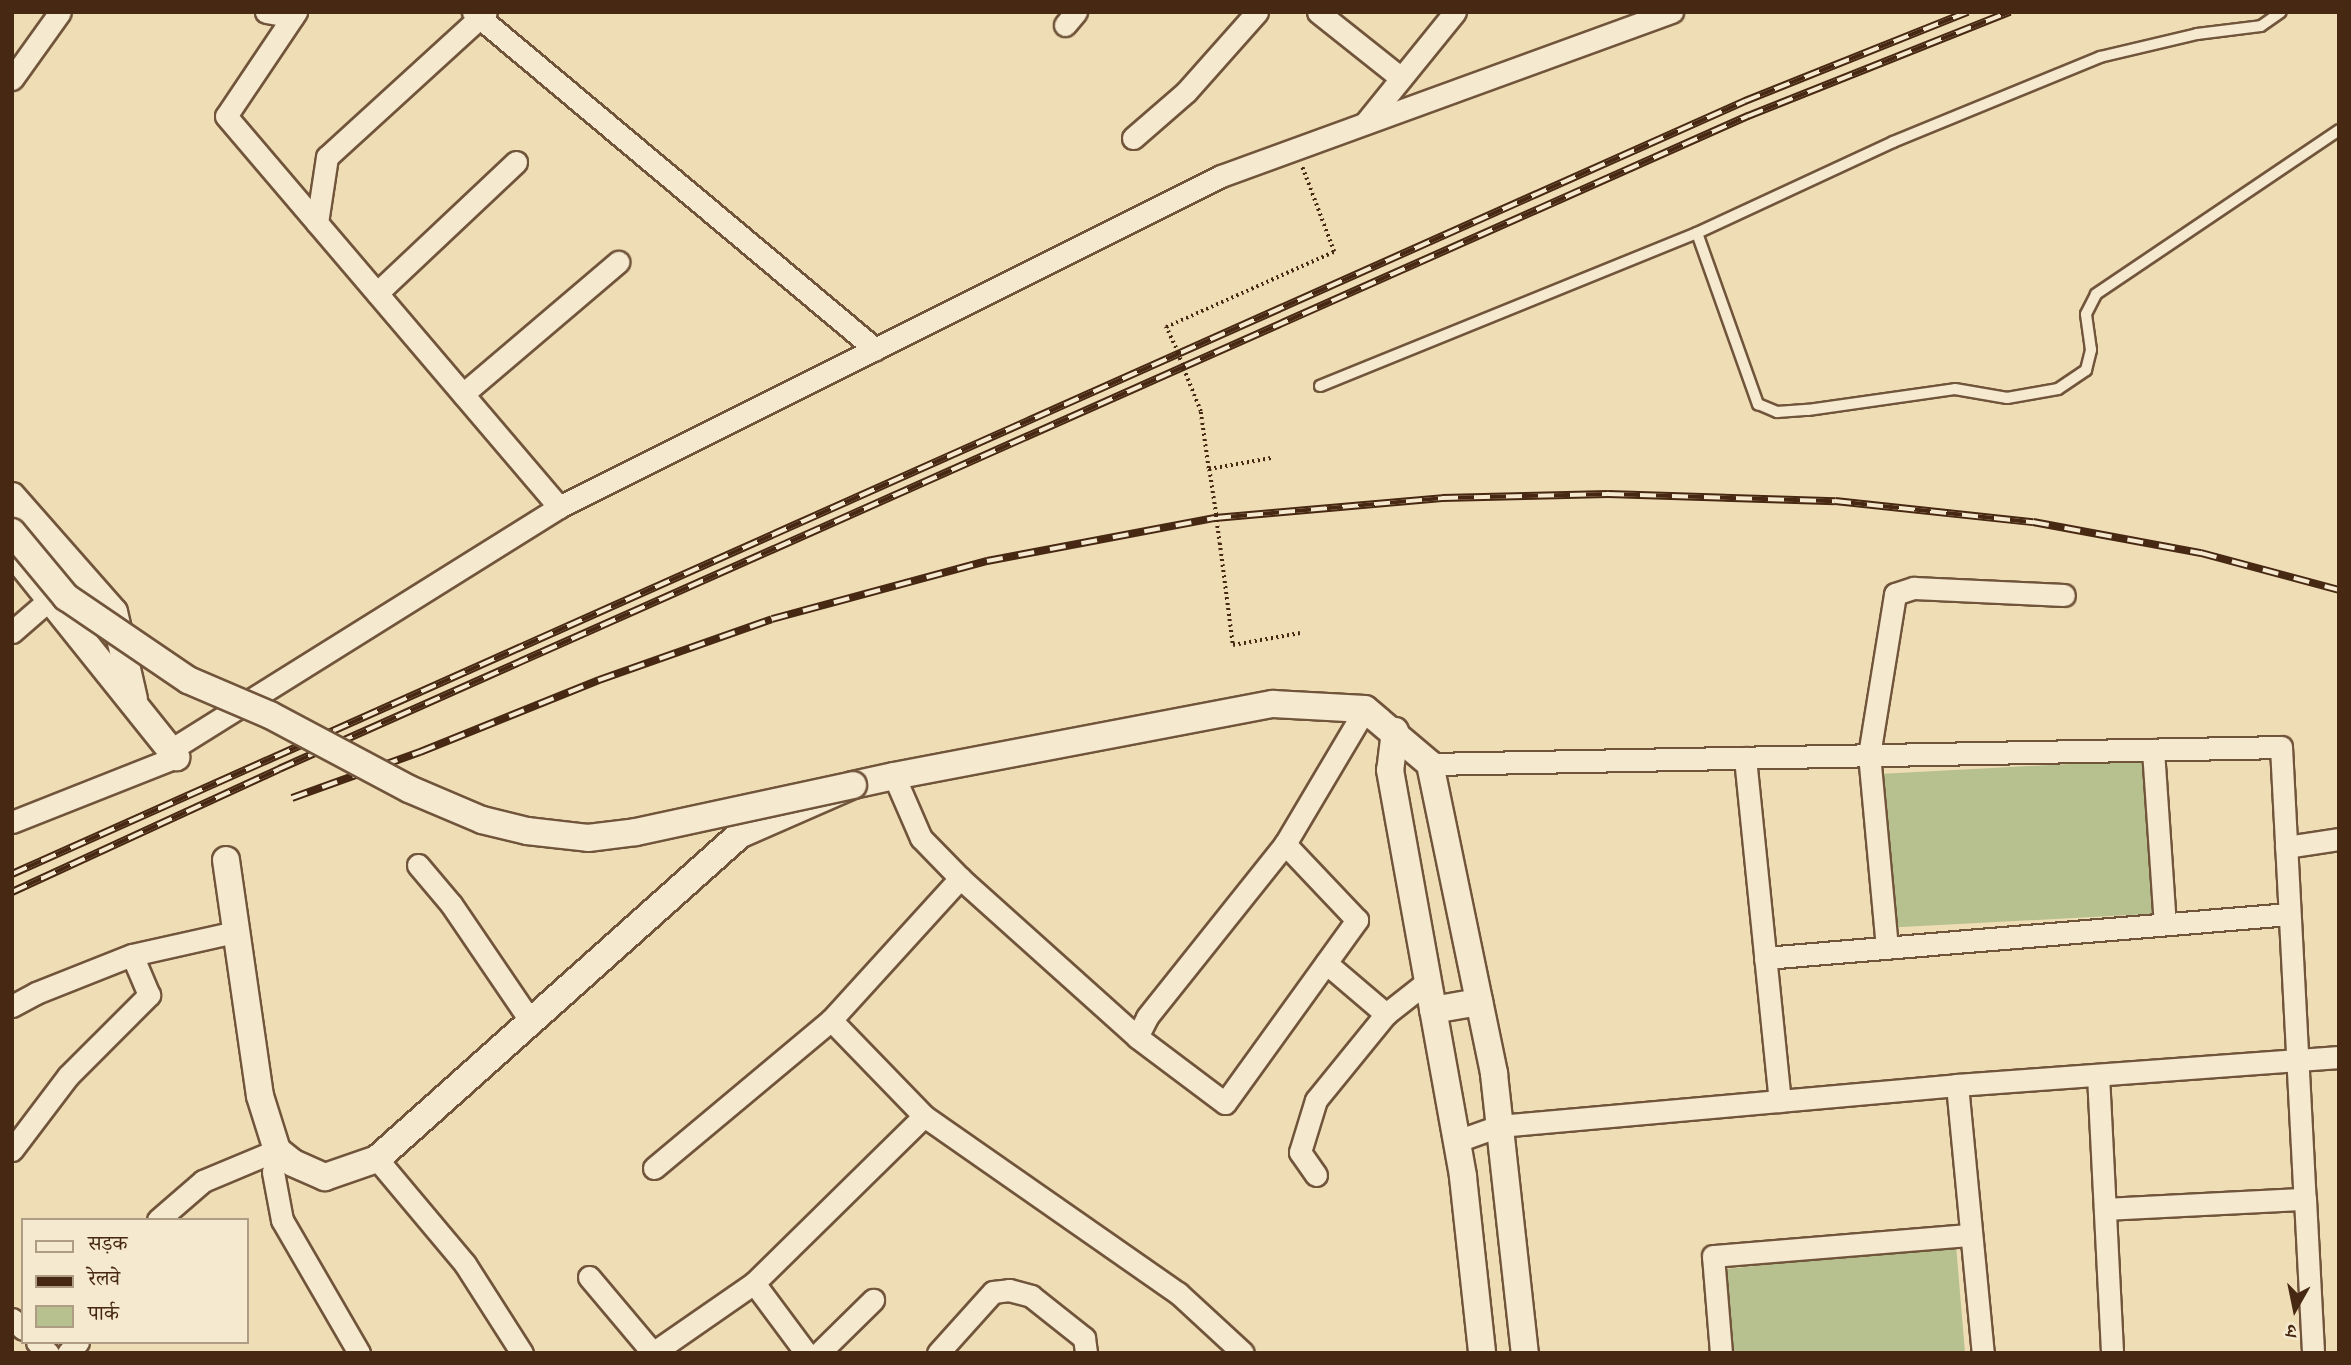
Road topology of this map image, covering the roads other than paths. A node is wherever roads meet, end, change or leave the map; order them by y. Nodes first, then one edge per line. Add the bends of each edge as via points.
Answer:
1 (60, 12) edge
2 (266, 12) edge
3 (1257, 12) edge
4 (1318, 12) edge
5 (1455, 12) edge
6 (1672, 12) edge
7 (2281, 12) edge
8 (294, 14) edge
9 (480, 14) edge
10 (1401, 78) junction
11 (12, 79) edge
12 (1363, 124) junction
13 (2339, 130) edge
14 (1133, 138) dead end
15 (516, 162) dead end
16 (317, 223) junction
17 (1697, 233) junction
18 (618, 262) dead end
19 (377, 293) junction
20 (875, 349) junction
21 (1320, 386) dead end
22 (463, 394) junction
23 (12, 496) edge
24 (559, 507) junction
25 (12, 532) edge
26 (12, 552) edge
27 (2064, 596) dead end
28 (49, 600) junction
29 (12, 632) edge
30 (135, 704) junction
31 (1365, 709) junction
32 (1395, 732) junction
33 (2153, 750) junction
34 (174, 753) junction
35 (1869, 755) junction
36 (1745, 758) junction
37 (1430, 764) junction
38 (1390, 770) junction
39 (894, 776) junction
40 (853, 785) junction
41 (12, 822) edge
42 (2339, 839) edge
43 (1285, 844) junction
44 (2286, 847) junction
45 (226, 860) dead end
46 (418, 866) dead end
47 (960, 878) junction
48 (2289, 914) junction
49 (2165, 924) junction
50 (235, 932) junction
51 (1887, 948) junction
52 (132, 955) junction
53 (1765, 958) junction
54 (1326, 963) junction
55 (1428, 981) junction
56 (1479, 1002) junction
57 (12, 1006) edge
58 (1433, 1010) junction
59 (1386, 1014) junction
60 (831, 1020) junction
61 (532, 1023) junction
62 (1138, 1037) junction
63 (2339, 1057) edge
64 (2297, 1060) junction
65 (2098, 1075) junction
66 (1957, 1085) junction
67 (1780, 1101) junction
68 (924, 1116) junction
69 (1499, 1126) junction
70 (1457, 1141) junction
71 (12, 1150) edge
72 (277, 1150) junction
73 (377, 1159) junction
74 (654, 1168) dead end
75 (1316, 1175) dead end
76 (2305, 1199) junction
77 (2105, 1209) junction
78 (160, 1218) edge
79 (1969, 1235) junction
80 (589, 1277) dead end
81 (754, 1283) junction
82 (873, 1300) dead end
83 (1481, 1352) edge
84 (359, 1353) edge
85 (522, 1353) edge
86 (653, 1353) edge
87 (806, 1353) edge
88 (819, 1353) edge
89 (937, 1353) edge
90 (1086, 1353) edge
91 (1243, 1353) edge
92 (1525, 1353) edge
93 (1721, 1353) edge
94 (1983, 1353) edge
95 (2112, 1353) edge
96 (2313, 1353) edge

1 - 11 street
2 - 8 street
3 - 14 street via 1186,92
4 - 10 street
5 - 10 street
6 - 12 street
7 - 17 lane via 2261,26 2197,34 2100,57 1893,142
8 - 16 street via 226,116
9 - 16 street via 327,158
9 - 20 street
10 - 12 street
12 - 20 street via 1221,176
13 - 17 lane via 2096,294 2087,314 2091,350 2086,370 2058,389 2007,398 1955,389 1808,410 1777,412 1758,404
15 - 19 street
16 - 19 street
17 - 21 lane
18 - 22 street
19 - 22 street
20 - 24 street
22 - 24 street
23 - 30 street via 114,612
24 - 34 street
25 - 40 street, bridge via 65,597 188,680 271,715 409,789 482,820 588,838 636,832
26 - 28 street
27 - 35 street via 1914,588 1895,594
28 - 29 street
28 - 30 street
30 - 34 street
31 - 32 street
31 - 39 street via 1273,704
31 - 43 street
32 - 37 street
32 - 38 street
33 - 35 street
33 - 44 street via 2281,747
33 - 49 street
34 - 41 street
35 - 36 street
35 - 51 street
36 - 37 street
36 - 53 street
37 - 38 street
37 - 56 street
38 - 55 street
39 - 40 street
39 - 47 street via 921,838
40 - 61 street via 741,834
42 - 44 street
43 - 54 street via 1357,920
43 - 62 street via 1147,1017
44 - 48 street
45 - 50 street
46 - 61 street via 451,904
47 - 60 street
47 - 62 street
48 - 49 street
48 - 64 street
49 - 51 street
50 - 52 street
50 - 72 street via 260,1096
51 - 53 street
52 - 57 street
52 - 71 street via 149,995 68,1076
53 - 67 street
54 - 59 street
54 - 62 street via 1225,1103
55 - 58 street
55 - 59 street
56 - 58 street
56 - 69 street
58 - 70 street
59 - 75 street via 1316,1100 1300,1152
60 - 68 street
60 - 74 street
61 - 73 street
63 - 64 street
64 - 65 street
64 - 76 street
65 - 66 street
65 - 77 street
66 - 67 street
66 - 79 street
67 - 69 street
68 - 81 street
68 - 91 street via 1178,1293
69 - 70 street
69 - 92 street
70 - 83 street
72 - 73 street via 325,1177
72 - 78 street via 203,1181
72 - 84 street via 274,1172 282,1220
73 - 85 street via 465,1264
76 - 77 street
76 - 96 street
77 - 95 street
79 - 93 street via 1713,1255
79 - 94 street
80 - 86 street
81 - 86 street
81 - 87 street
82 - 88 street
89 - 90 street via 993,1292 1009,1290 1031,1296 1084,1338

